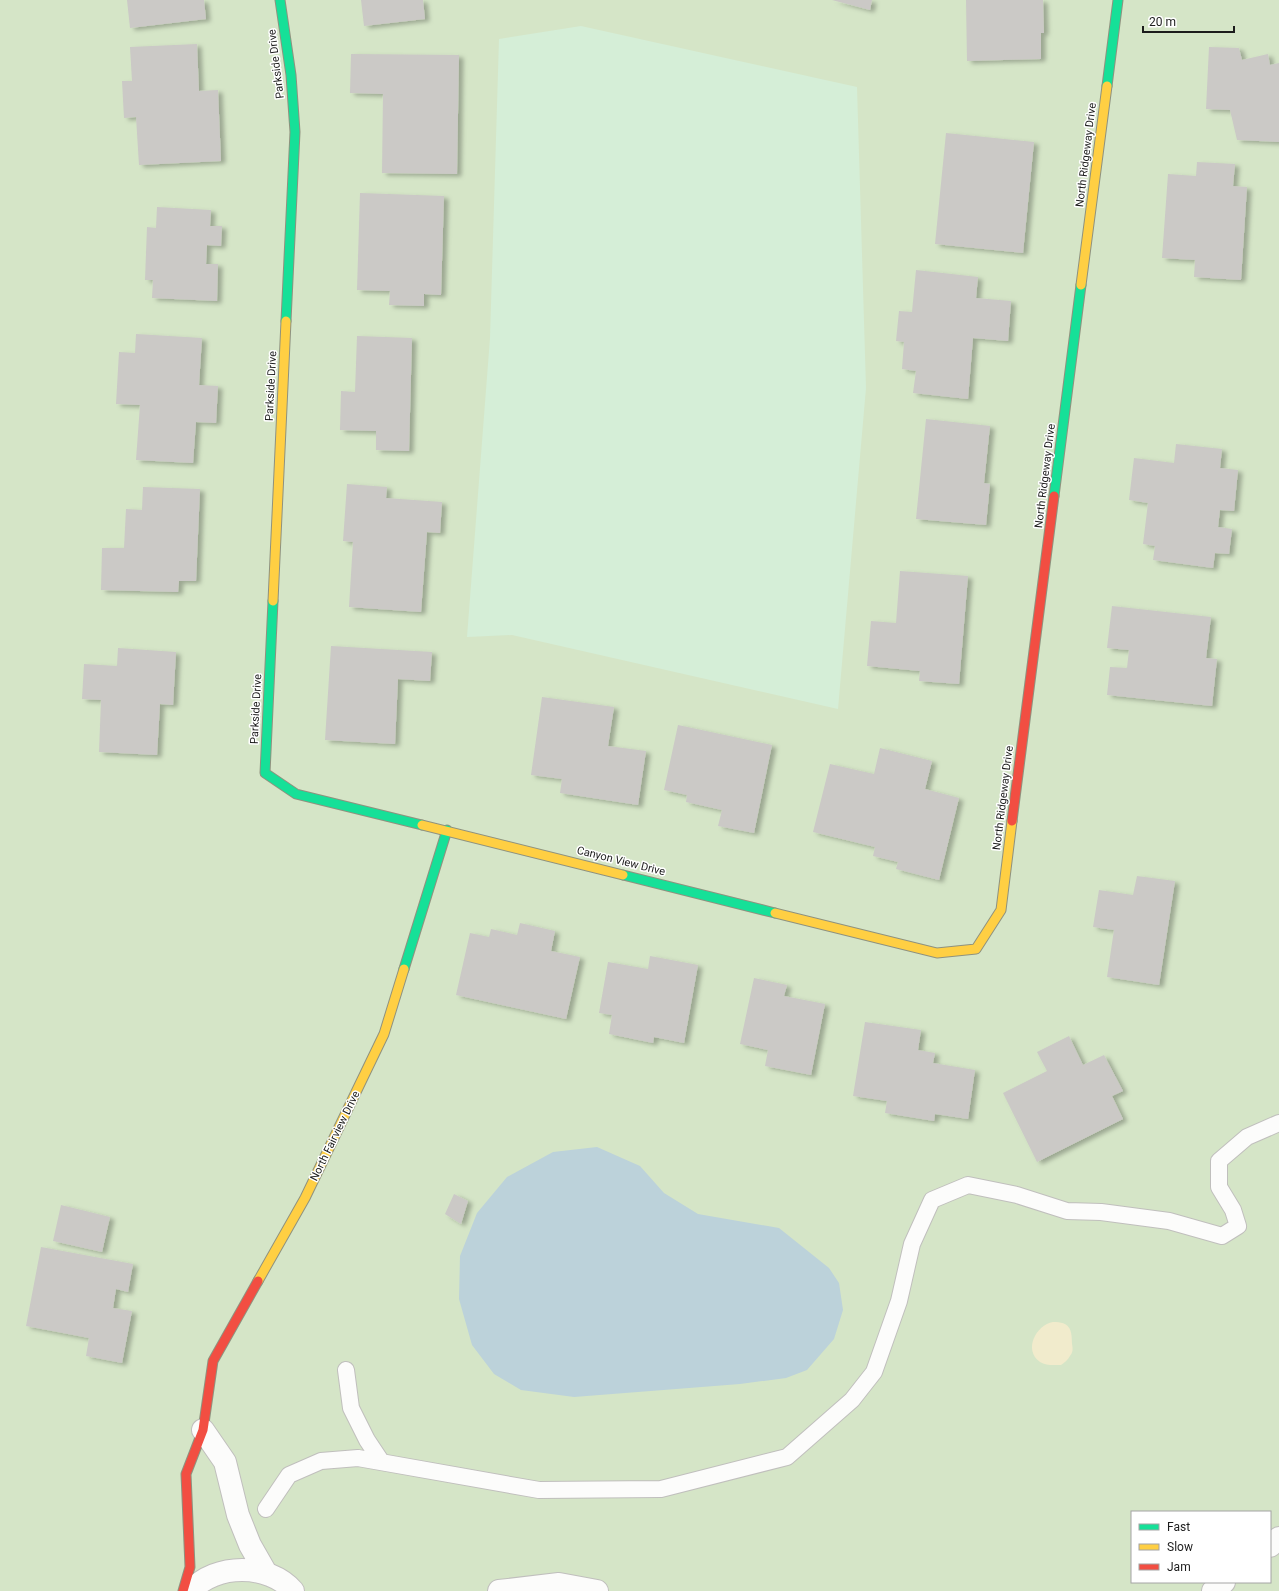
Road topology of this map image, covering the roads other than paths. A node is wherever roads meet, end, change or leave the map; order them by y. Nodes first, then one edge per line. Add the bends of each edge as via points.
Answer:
1 (280, 0) edge
2 (1118, 0) edge
3 (265, 773) joint
4 (447, 830) junction
5 (976, 948) joint
6 (1279, 1123) edge
7 (346, 1370) dead end
8 (203, 1430) junction
9 (381, 1461) junction
10 (266, 1509) dead end
11 (1279, 1538) edge
12 (1271, 1545) edge
13 (266, 1573) junction
14 (1223, 1583) edge
15 (558, 1588) edge
16 (183, 1591) edge
17 (191, 1591) edge
18 (293, 1591) edge
19 (499, 1591) edge
20 (597, 1591) edge
21 (1213, 1591) edge

1 - 3 street, Parkside Drive via 291,75 295,132
2 - 5 street, North Ridgeway Drive via 1001,910
3 - 4 street, Canyon View Drive via 296,794
4 - 5 street, Canyon View Drive via 937,953
4 - 8 street, North Fairview Drive via 384,1034 305,1198 213,1361
6 - 9 lane via 1247,1136 1219,1161 1219,1187 1233,1210 1238,1226 1222,1236 1169,1221 1101,1212 1067,1211 1017,1195 968,1185 932,1200 912,1244 899,1301 874,1372 852,1400 788,1457 661,1489 539,1490
7 - 9 lane via 351,1408 366,1440
8 - 13 street via 225,1462 238,1514 250,1545
8 - 16 street, North Fairview Drive via 186,1474 190,1567
9 - 10 lane via 358,1458 321,1461 289,1475
11 - 12 street
13 - 17 street via 242,1569 217,1574 196,1585
13 - 18 street via 288,1585
14 - 21 street
15 - 19 street
15 - 20 street

